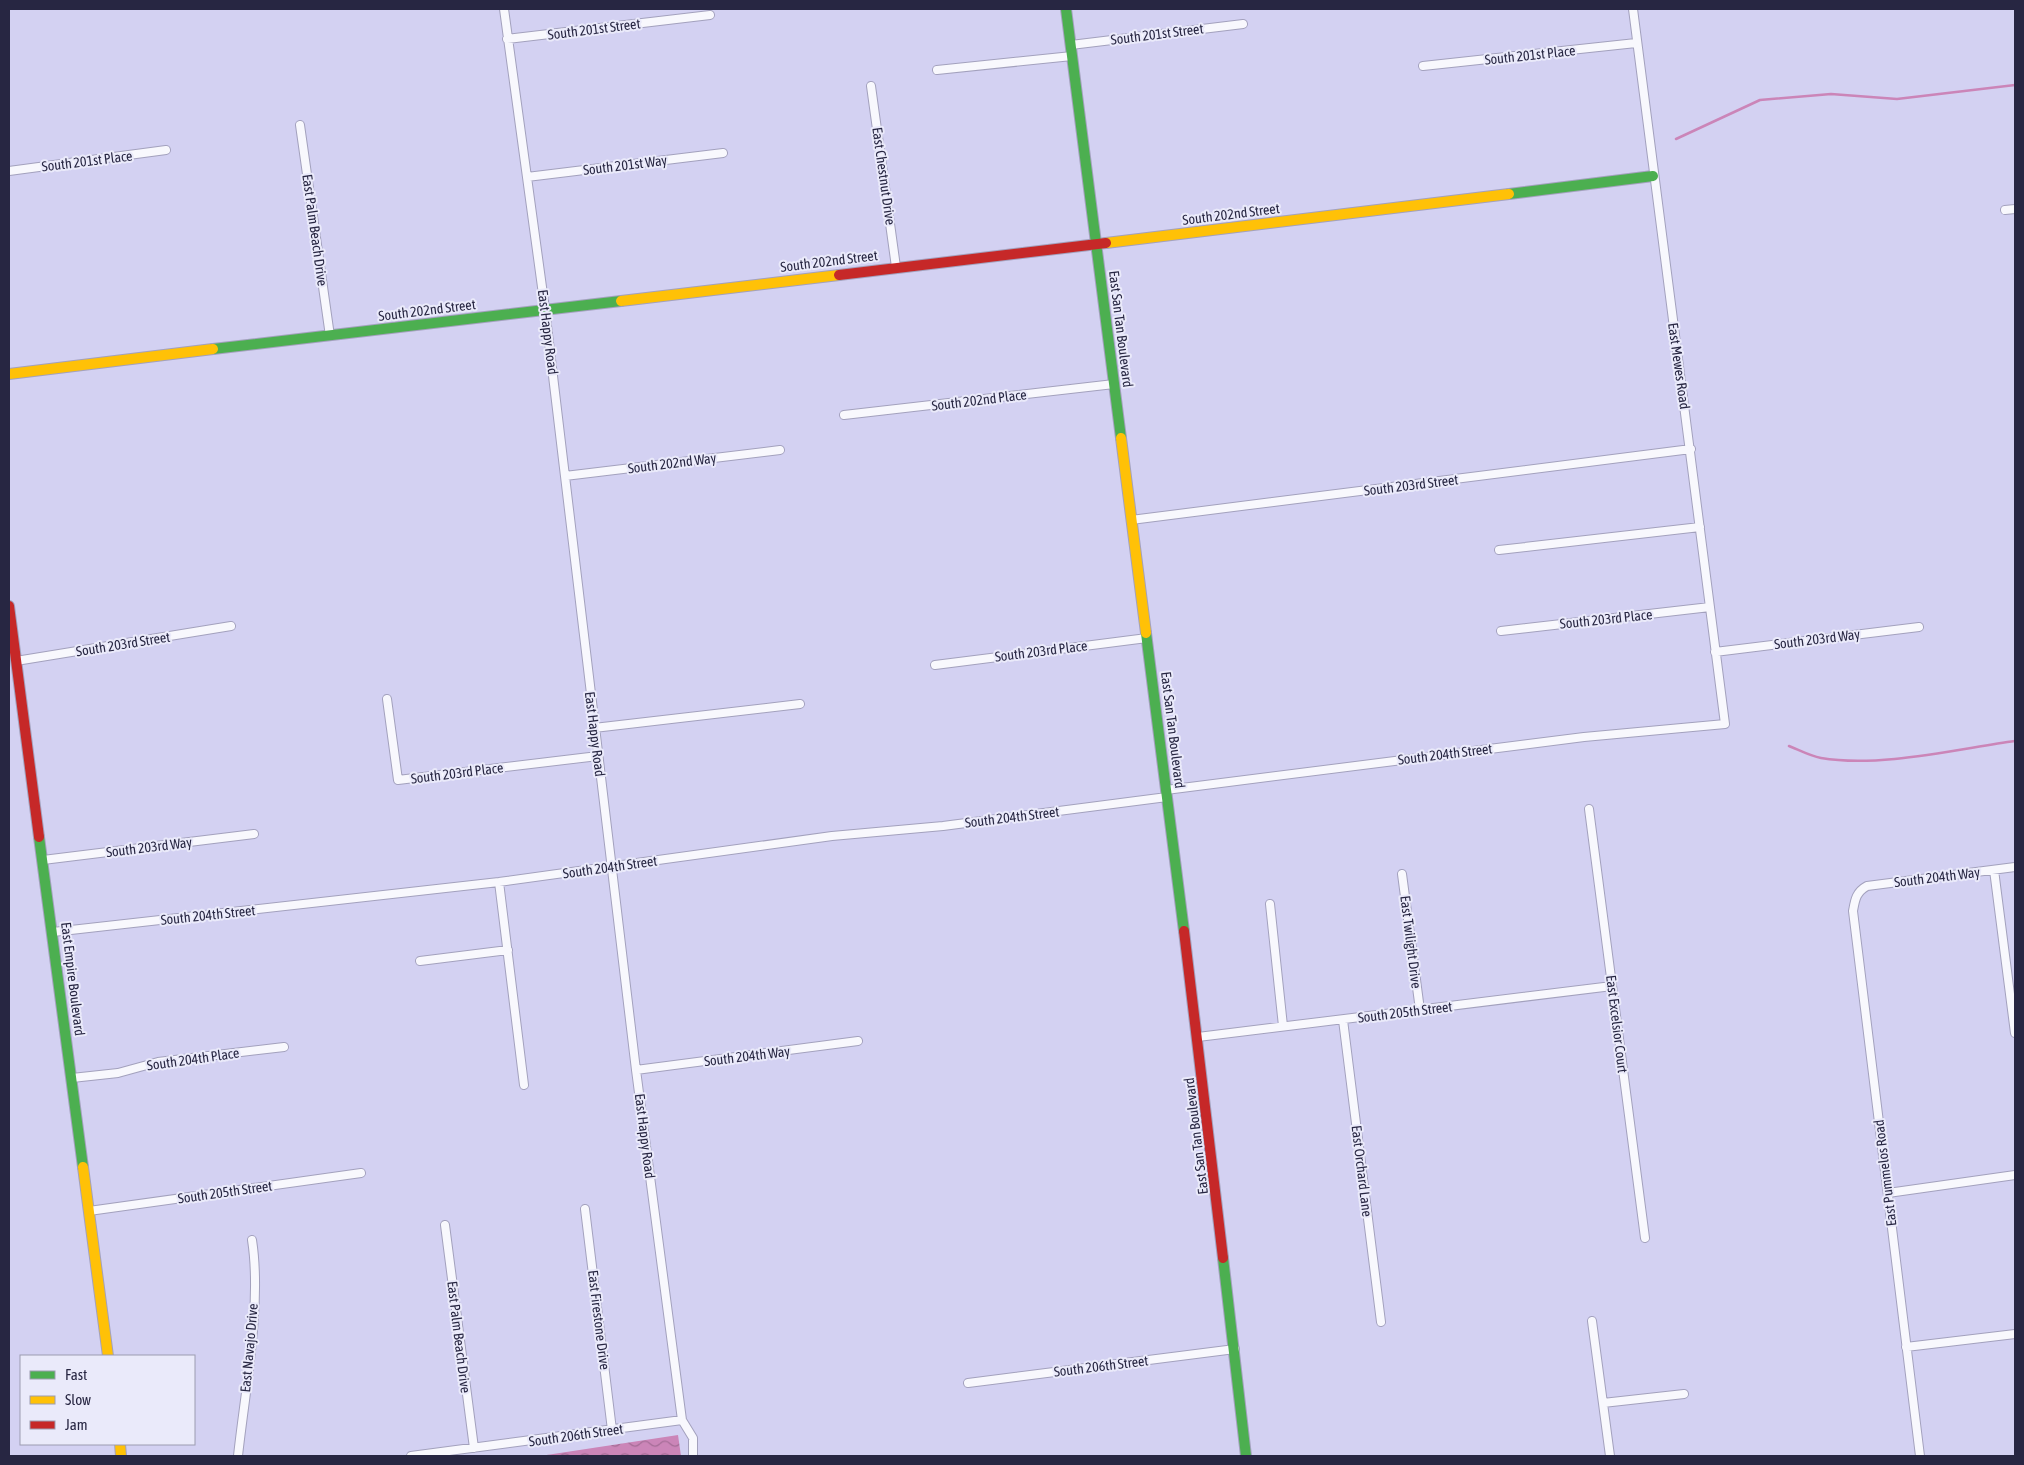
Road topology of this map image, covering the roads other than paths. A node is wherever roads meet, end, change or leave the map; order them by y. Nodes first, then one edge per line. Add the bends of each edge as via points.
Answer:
1 (504, 9) edge
2 (1066, 9) edge
3 (1633, 9) edge
4 (710, 15) dead end
5 (1243, 24) dead end
6 (507, 39) junction
7 (1636, 43) junction
8 (1071, 50) junction
9 (1423, 66) dead end
10 (937, 70) dead end
11 (872, 86) dead end
12 (300, 125) dead end
13 (166, 150) dead end
14 (723, 153) dead end
15 (9, 171) edge
16 (1653, 176) junction
17 (527, 177) junction
18 (2015, 209) edge
19 (2005, 210) dead end
20 (1097, 245) junction
21 (896, 267) junction
22 (545, 309) junction
23 (330, 336) junction
24 (9, 374) edge
25 (1114, 384) junction
26 (844, 415) dead end
27 (1691, 449) junction
28 (780, 450) dead end
29 (565, 476) junction
30 (1131, 520) junction
31 (1700, 528) junction
32 (1499, 550) dead end
33 (9, 606) edge
34 (1710, 607) junction
35 (231, 626) dead end
36 (1919, 627) dead end
37 (1501, 631) dead end
38 (1147, 638) junction
39 (1715, 652) junction
40 (16, 661) junction
41 (935, 665) dead end
42 (387, 699) dead end
43 (800, 704) dead end
44 (1725, 724) joint
45 (594, 728) junction
46 (598, 756) junction
47 (1167, 794) junction
48 (1589, 809) dead end
49 (254, 834) dead end
50 (43, 860) junction
51 (612, 867) junction
52 (2015, 867) edge
53 (1994, 870) junction
54 (1402, 874) dead end
55 (500, 882) junction
56 (1859, 891) joint
57 (1270, 904) dead end
58 (53, 932) junction
59 (508, 950) junction
60 (420, 962) dead end
61 (1612, 986) junction
62 (1420, 1010) junction
63 (1343, 1020) junction
64 (1283, 1026) junction
65 (2015, 1033) edge
66 (1198, 1037) junction
67 (858, 1041) dead end
68 (284, 1047) dead end
69 (636, 1070) junction
70 (72, 1078) junction
71 (524, 1084) dead end
72 (361, 1173) dead end
73 (2015, 1175) edge
74 (1888, 1192) junction
75 (585, 1209) dead end
76 (89, 1211) junction
77 (445, 1226) dead end
78 (1645, 1238) dead end
79 (252, 1240) dead end
80 (1592, 1321) dead end
81 (1381, 1322) dead end
82 (2015, 1334) edge
83 (1906, 1347) junction
84 (1235, 1349) junction
85 (108, 1355) edge
86 (968, 1382) dead end
87 (1684, 1394) dead end
88 (1602, 1403) junction
89 (682, 1420) junction
90 (612, 1430) junction
91 (474, 1448) junction
92 (238, 1456) edge
93 (411, 1456) edge
94 (693, 1456) edge
95 (1246, 1456) edge
96 (1610, 1456) edge
97 (1920, 1456) edge

1 - 6 street, East Happy Road
2 - 8 street, East San Tan Boulevard
3 - 7 street, East Mewes Road
4 - 6 street, South 201st Street
5 - 8 street, South 201st Street
6 - 17 street, East Happy Road
7 - 9 street, South 201st Place
7 - 16 street, East Mewes Road
8 - 10 street
8 - 20 street, East San Tan Boulevard
11 - 21 street, East Chestnut Drive
12 - 23 street, East Palm Beach Drive
13 - 15 street, South 201st Place
14 - 17 street, South 201st Way
16 - 20 street, South 202nd Street
16 - 27 street, East Mewes Road
17 - 22 street, East Happy Road
18 - 19 street
20 - 21 street, South 202nd Street
20 - 25 street, East San Tan Boulevard
21 - 22 street, South 202nd Street
22 - 23 street, South 202nd Street
22 - 29 street, East Happy Road
23 - 24 street, South 202nd Street
25 - 26 street, South 202nd Place
25 - 30 street, East San Tan Boulevard
27 - 30 street, South 203rd Street
27 - 31 street, East Mewes Road
28 - 29 street, South 202nd Way
29 - 45 street, East Happy Road
30 - 38 street, East San Tan Boulevard
31 - 32 street
31 - 34 street, East Mewes Road
33 - 40 street, East Empire Boulevard
34 - 37 street, South 203rd Place
34 - 39 street, East Mewes Road
35 - 40 street, South 203rd Street
36 - 39 street, South 203rd Way
38 - 41 street, South 203rd Place
38 - 47 street, East San Tan Boulevard
39 - 44 street, East Mewes Road
40 - 50 street, East Empire Boulevard
42 - 46 street, South 203rd Place via 398,780
43 - 45 street
44 - 47 street, South 204th Street via 1584,737
45 - 46 street, East Happy Road
46 - 51 street, East Happy Road
47 - 51 street, South 204th Street via 943,826 832,836
47 - 66 street, East San Tan Boulevard
48 - 61 street, East Excelsior Court
49 - 50 street, South 203rd Way
50 - 58 street, East Empire Boulevard
51 - 55 street, South 204th Street
51 - 69 street, East Happy Road
52 - 53 street, South 204th Way
53 - 56 street, South 204th Way via 1867,886
53 - 65 street
54 - 62 street, East Twilight Drive
55 - 58 street, South 204th Street
55 - 59 street
56 - 74 street, East Pummelos Road via 1853,911
57 - 64 street
58 - 70 street, East Empire Boulevard
59 - 60 street
59 - 71 street
61 - 62 street, South 205th Street
61 - 78 street, East Excelsior Court
62 - 63 street, South 205th Street
63 - 64 street, South 205th Street
63 - 81 street, East Orchard Lane
64 - 66 street, South 205th Street
66 - 84 street, East San Tan Boulevard
67 - 69 street, South 204th Way
68 - 70 street, South 204th Place via 158,1062 118,1073
69 - 89 street, East Happy Road
70 - 76 street, East Empire Boulevard
72 - 76 street, South 205th Street
73 - 74 street
74 - 83 street, East Pummelos Road
75 - 90 street, East Firestone Drive
76 - 85 street, East Empire Boulevard
77 - 91 street, East Palm Beach Drive
79 - 92 street, East Navajo Drive via 255,1262 251,1336
80 - 88 street
82 - 83 street
83 - 97 street, East Pummelos Road
84 - 86 street, South 206th Street
84 - 95 street, East San Tan Boulevard
87 - 88 street
88 - 96 street
89 - 90 street, South 206th Street
89 - 94 street, East Happy Road via 693,1438
90 - 91 street, South 206th Street
91 - 93 street, South 206th Street

